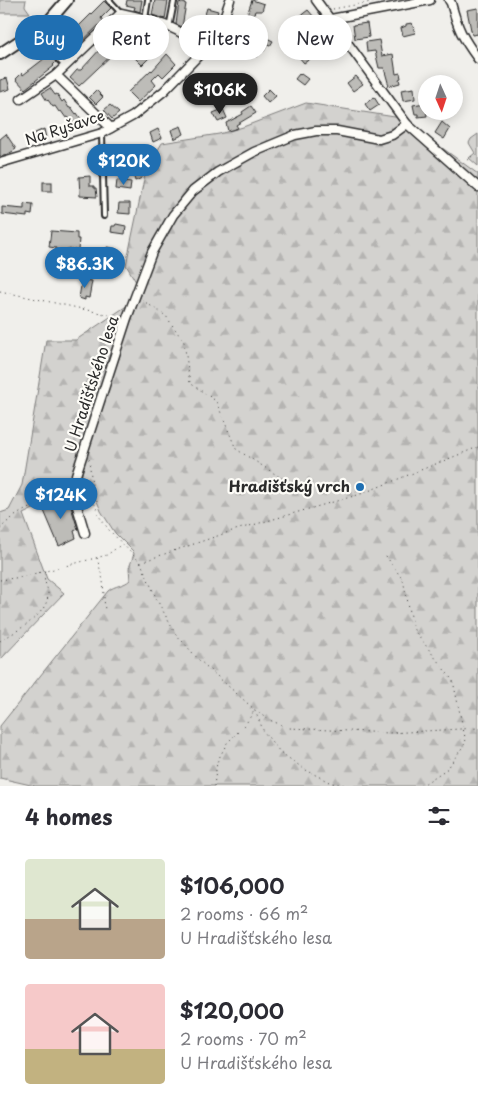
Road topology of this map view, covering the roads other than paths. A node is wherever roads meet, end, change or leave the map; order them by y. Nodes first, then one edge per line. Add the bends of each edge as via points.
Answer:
1 (67, 0) edge
2 (109, 0) edge
3 (148, 0) edge
4 (230, 0) edge
5 (316, 0) edge
6 (430, 0) edge
7 (449, 0) edge
8 (174, 2) dead end
9 (121, 13) junction
10 (129, 15) edge
11 (146, 15) edge
12 (225, 15) edge
13 (328, 15) edge
14 (352, 15) edge
15 (169, 28) joint
16 (179, 33) edge
17 (352, 48) edge
18 (0, 54) edge
19 (478, 59) edge
20 (59, 60) edge
21 (194, 60) edge
22 (65, 66) junction
23 (56, 75) junction
24 (21, 99) dead end
25 (407, 124) junction
26 (111, 128) junction
27 (102, 133) junction
28 (0, 163) edge
29 (478, 187) edge
30 (104, 216) dead end
31 (85, 533) dead end

1 - 18 street via 48,22
2 - 9 lane
3 - 11 lane
4 - 12 street, Na Ryšavce
5 - 13 street
6 - 14 street
7 - 19 street via 463,39
8 - 15 lane
9 - 10 street
9 - 22 street
15 - 16 street
17 - 25 street
20 - 22 lane
21 - 26 street, Na Ryšavce via 164,91 133,116
22 - 23 street
23 - 24 street
23 - 26 street
25 - 29 street
25 - 31 street, U Hradišťského lesa via 392,135 379,139 337,131 295,135 218,172 193,191 173,214 152,252 76,475 76,503
26 - 27 street, Na Ryšavce
27 - 28 street, Na Ryšavce
27 - 30 lane

